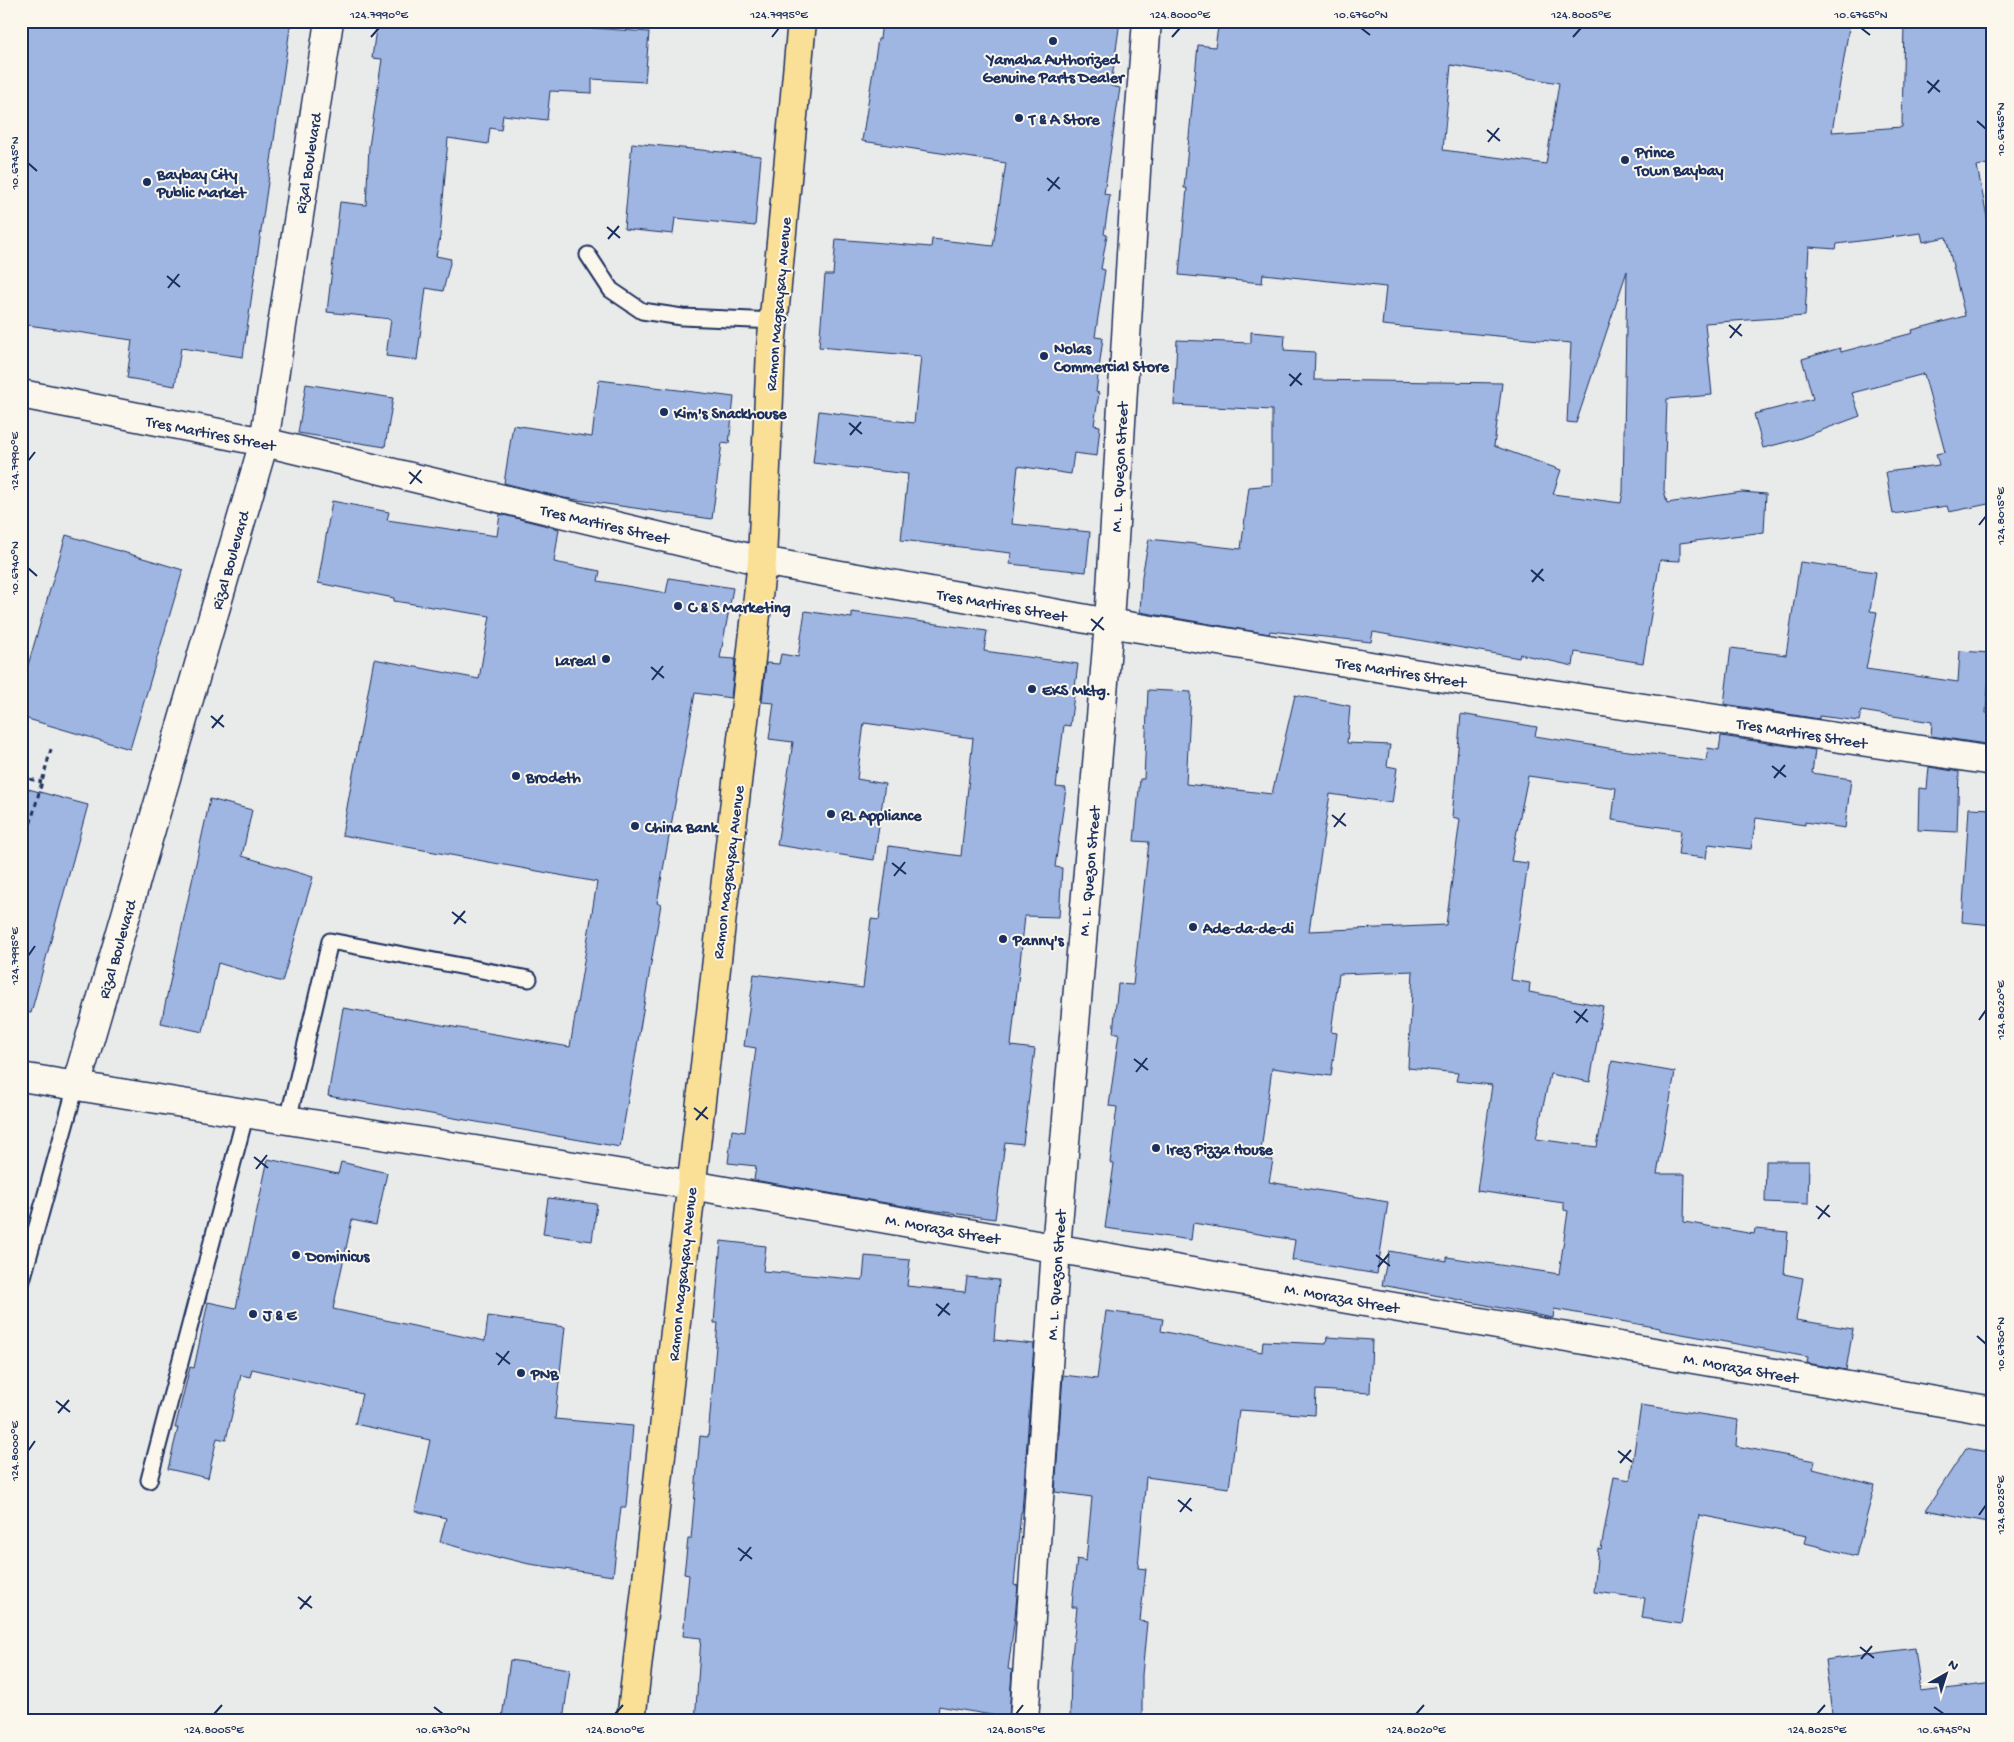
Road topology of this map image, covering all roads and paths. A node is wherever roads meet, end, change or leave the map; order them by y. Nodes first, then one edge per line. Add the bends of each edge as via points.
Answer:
1 (329, 21) edge
2 (802, 21) edge
3 (1147, 21) edge
4 (588, 255) dead end
5 (774, 321) junction
6 (21, 394) edge
7 (264, 442) junction
8 (762, 561) junction
9 (1109, 623) junction
10 (51, 749) dead end
11 (1993, 761) edge
12 (21, 777) edge
13 (42, 782) junction
14 (21, 858) edge
15 (529, 979) dead end
16 (21, 1078) edge
17 (76, 1086) junction
18 (246, 1114) junction
19 (288, 1120) junction
20 (690, 1185) junction
21 (1056, 1248) junction
22 (21, 1284) edge
23 (1993, 1411) edge
24 (149, 1480) dead end
25 (631, 1721) edge
26 (1024, 1721) edge

1 - 7 street, Rizal Boulevard
2 - 5 main road, Ramon Magsaysay Avenue
3 - 9 street, M. L. Quezon Street
4 - 5 lane via 611,290 642,311
5 - 8 main road, Ramon Magsaysay Avenue
6 - 7 street, Tres Martires Street
7 - 8 street, Tres Martires Street
7 - 17 street, Rizal Boulevard
8 - 9 street, Tres Martires Street
8 - 20 main road, Ramon Magsaysay Avenue
9 - 11 street, Tres Martires Street via 1418,674
9 - 21 street, M. L. Quezon Street
10 - 13 path
12 - 13 path
13 - 14 path
15 - 19 lane via 330,941
16 - 17 street, M. Moraza Street
17 - 18 street, M. Moraza Street
17 - 22 lane
18 - 19 street, M. Moraza Street
18 - 24 lane
19 - 20 street, M. Moraza Street
20 - 21 street, M. Moraza Street
20 - 25 main road, Ramon Magsaysay Avenue
21 - 23 street, M. Moraza Street
21 - 26 street, M. L. Quezon Street

